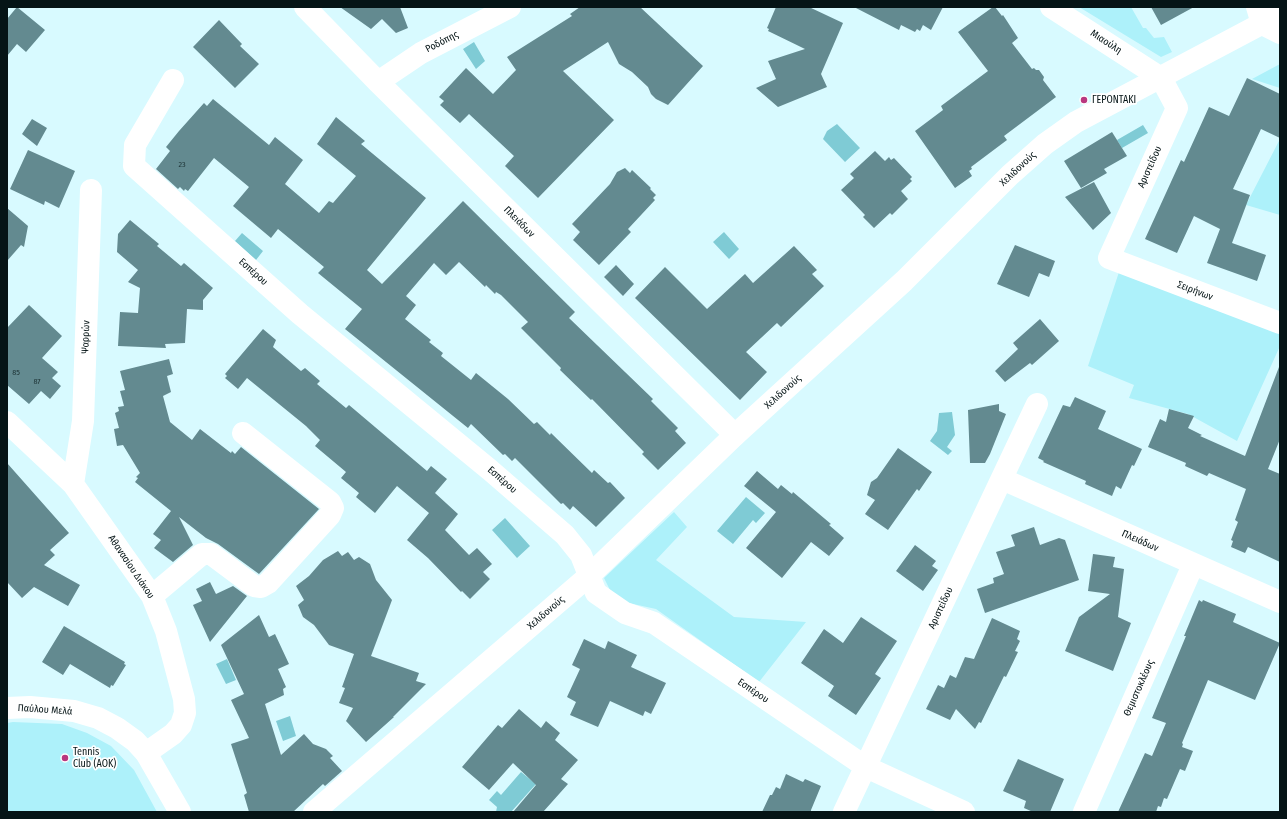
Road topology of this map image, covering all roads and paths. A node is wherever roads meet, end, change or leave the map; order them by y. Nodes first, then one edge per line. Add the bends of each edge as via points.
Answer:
1 (305, 7) edge
2 (510, 7) edge
3 (1051, 7) edge
4 (1270, 19) edge
5 (1161, 78) junction
6 (173, 80) dead end
7 (378, 82) junction
8 (91, 190) dead end
9 (1109, 258) joint
10 (1280, 323) edge
11 (1037, 404) dead end
12 (7, 422) edge
13 (243, 433) dead end
14 (735, 435) junction
15 (1002, 479) junction
16 (73, 484) junction
17 (1193, 565) junction
18 (590, 575) junction
19 (152, 596) junction
20 (1280, 602) edge
21 (7, 708) edge
22 (146, 753) junction
23 (866, 767) junction
24 (180, 812) edge
25 (314, 812) edge
26 (844, 812) edge
27 (964, 812) edge
28 (1084, 812) edge

1 - 7 street, Πλειάδων
2 - 7 street, Ροδόπης via 421,53
3 - 5 street, Μιαούλη
4 - 5 street, Χελιδονούς
5 - 9 street, Αριστείδου via 1177,108
5 - 14 street, Χελιδονούς via 1076,122 1045,144 1010,175 904,281
6 - 18 street, Εσπέρου via 135,145 134,166 300,314 565,535 581,556
7 - 14 street, Πλειάδων
8 - 16 street, Ψαρρών via 82,421
9 - 10 street, Σειρήνων
11 - 15 street, Αριστείδου
12 - 16 street, Αθανασίου Διάκου
13 - 19 street via 330,502 333,508 330,515 268,583 261,587 254,586 211,554 202,554
14 - 18 street, Χελιδονούς
15 - 17 street, Πλειάδων
15 - 23 street, Αριστείδου
16 - 19 street, Αθανασίου Διάκου
17 - 20 street, Πλειάδων
17 - 28 street, Θεμιστοκλέους
18 - 23 street, Εσπέρου via 596,593 625,613 654,623
18 - 25 street, Χελιδονούς
19 - 22 street, Αθανασίου Διάκου via 166,631 186,713 181,725 173,734
21 - 22 street, Παύλου Μελά via 30,707 74,711 98,718 117,728
22 - 24 street, Παύλου Μελά
23 - 26 street, Αριστείδου
23 - 27 street, Εσπέρου

